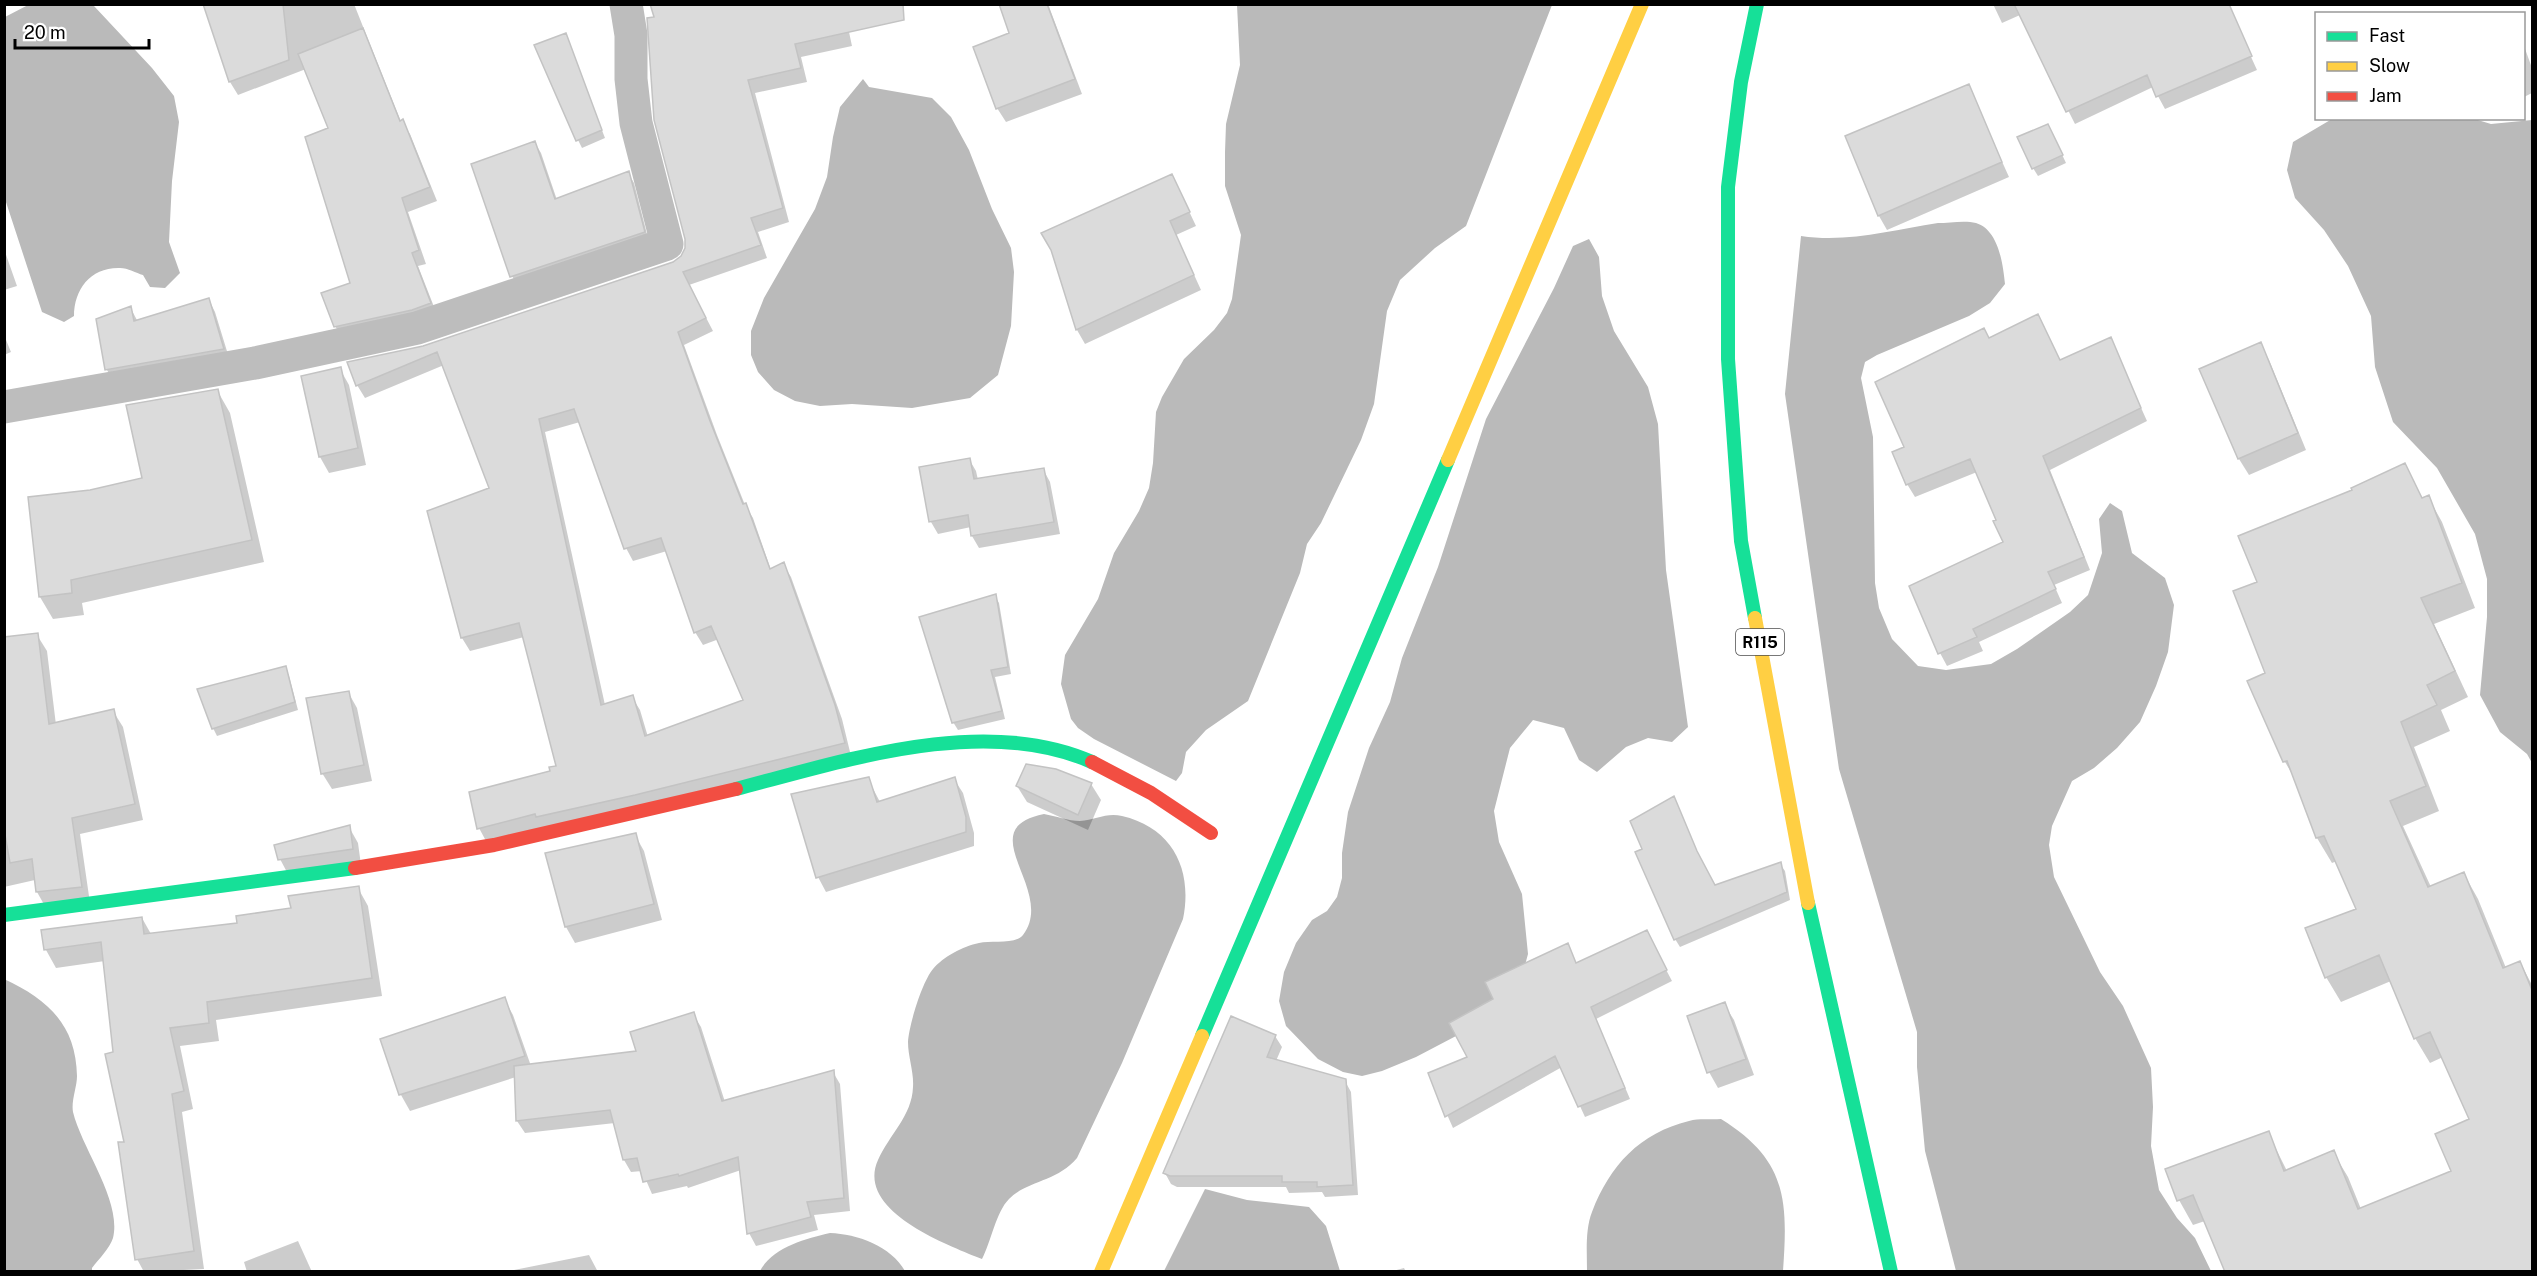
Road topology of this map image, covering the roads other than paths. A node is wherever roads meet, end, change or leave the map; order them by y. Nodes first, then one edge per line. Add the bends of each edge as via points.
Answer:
1 (626, 4) edge
2 (1642, 4) edge
3 (1757, 4) edge
4 (4, 407) edge
5 (1210, 833) dead end
6 (4, 915) edge
7 (1101, 1272) edge
8 (1891, 1272) edge

1 - 4 street via 636,123 668,244 417,328 255,363
2 - 7 street
3 - 8 street, R115 via 1741,82 1728,187 1728,358 1741,541 1810,916
5 - 6 street via 1163,800 1087,760 1040,746 975,743 916,747 489,846 169,896

